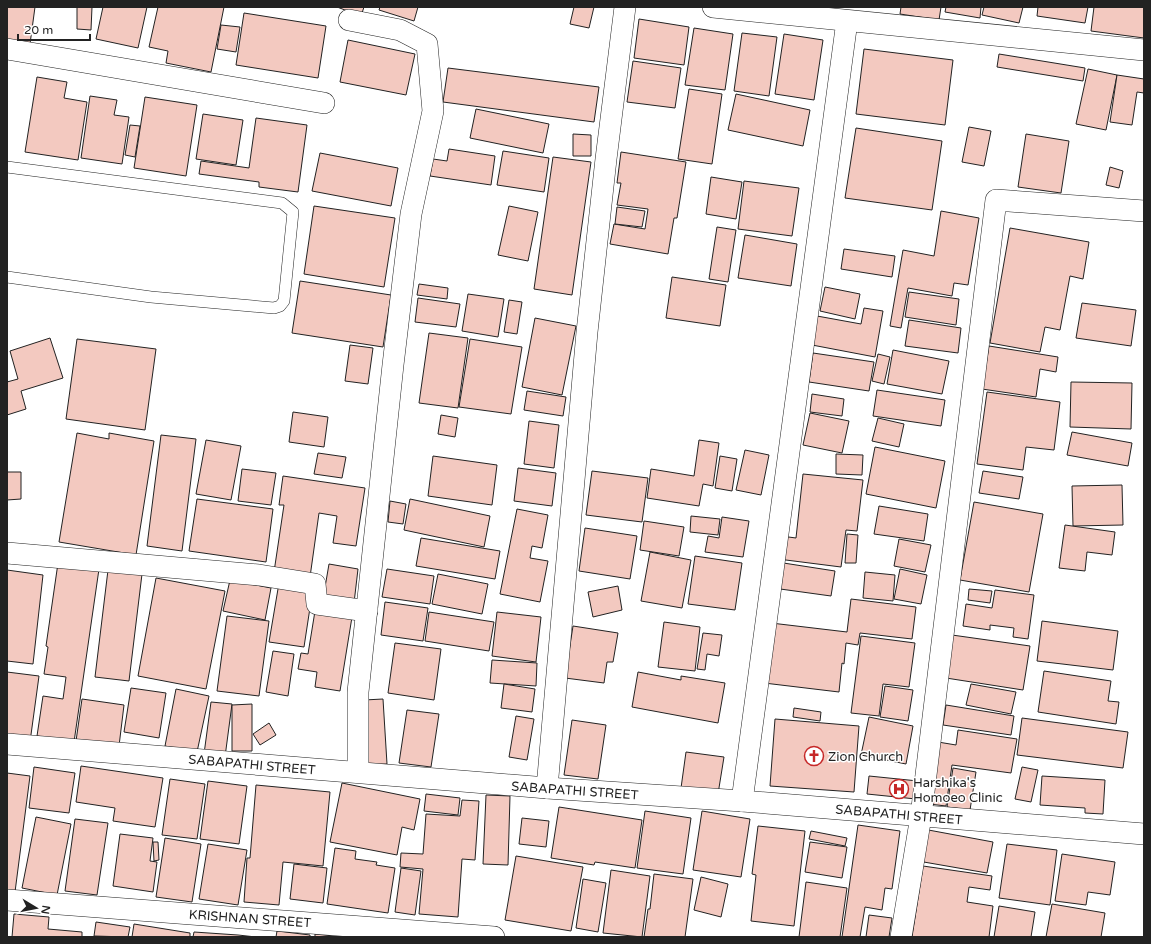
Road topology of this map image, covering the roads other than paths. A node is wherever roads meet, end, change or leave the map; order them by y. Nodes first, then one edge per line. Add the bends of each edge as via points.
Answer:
1 (625, 7) edge
2 (713, 7) edge
3 (349, 20) dead end
4 (847, 21) junction
5 (7, 49) edge
6 (1144, 50) edge
7 (324, 103) dead end
8 (7, 167) edge
9 (1144, 210) edge
10 (7, 277) edge
11 (7, 553) edge
12 (367, 611) junction
13 (7, 744) edge
14 (358, 772) junction
15 (547, 788) junction
16 (742, 801) junction
17 (921, 816) junction
18 (1144, 834) edge
19 (7, 900) edge
20 (494, 937) edge
21 (901, 937) edge

1 - 15 street via 587,332
2 - 4 street
3 - 12 street via 400,30 427,44 433,111 411,214
4 - 6 street
4 - 16 street
5 - 7 street
8 - 10 lane via 282,203 293,212 284,301 274,308 151,297
9 - 17 street via 996,200
11 - 12 street via 259,575 315,584 317,604
12 - 14 street via 358,692
13 - 14 street, SABAPATHI STREET
14 - 15 street, SABAPATHI STREET
15 - 16 street, SABAPATHI STREET
16 - 17 street, SABAPATHI STREET
17 - 18 street, SABAPATHI STREET
17 - 21 street
19 - 20 street, KRISHNAN STREET

